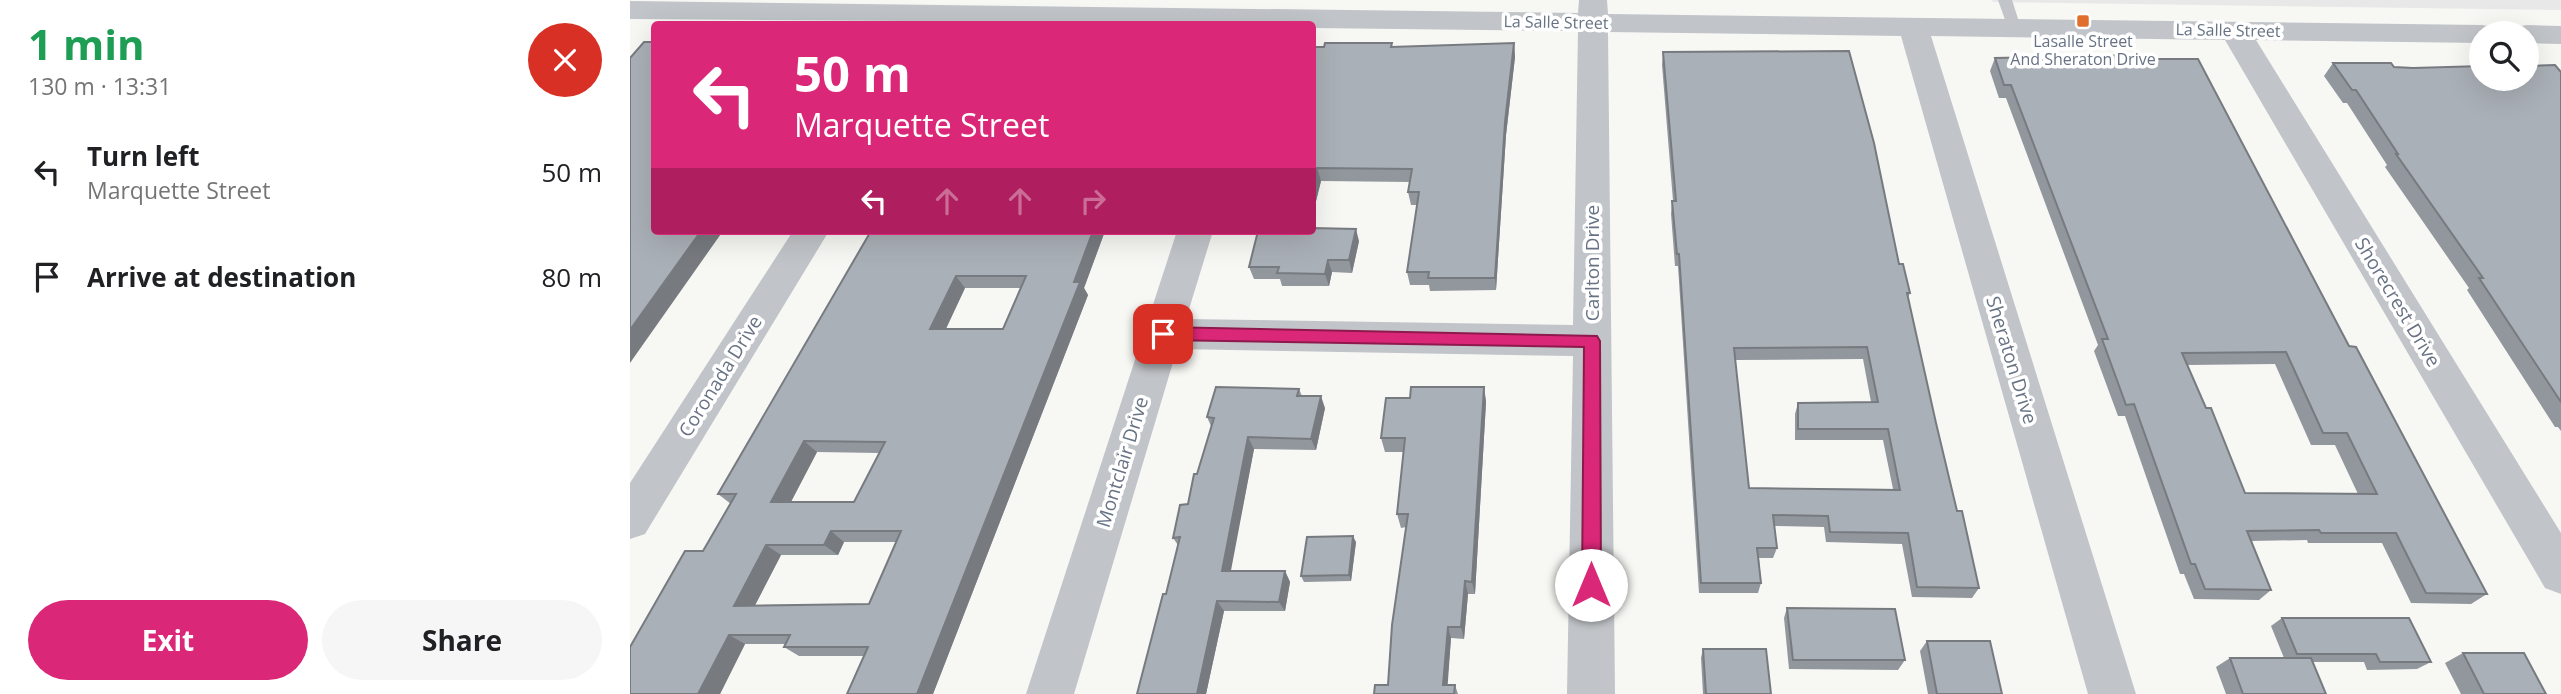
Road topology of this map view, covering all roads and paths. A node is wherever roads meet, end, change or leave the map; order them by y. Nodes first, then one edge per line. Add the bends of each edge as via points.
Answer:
1 (634, 9) edge
2 (1592, 11) edge
3 (947, 13) edge
4 (1264, 14) edge
5 (2009, 14) edge
6 (1913, 26) junction
7 (2235, 31) junction
8 (2469, 34) edge
9 (2539, 34) edge
10 (2561, 35) edge
11 (808, 235) edge
12 (1194, 235) edge
13 (1163, 334) junction
14 (1592, 341) junction
15 (630, 520) edge
16 (2561, 573) edge
17 (1050, 694) edge
18 (1591, 694) edge
19 (2112, 694) edge

1 - 3 street, La Salle Street
2 - 4 street, La Salle Street
2 - 6 street, La Salle Street
2 - 14 street, Carlton Drive
3 - 4 street, La Salle Street
5 - 6 street, La Salle Street
5 - 7 street, La Salle Street
6 - 19 street, Sheraton Drive
7 - 8 street, La Salle Street
7 - 16 street, Shorecrest Drive
9 - 10 street
11 - 15 street, Coronada Drive
12 - 13 street, Montclair Drive
13 - 14 street
13 - 17 street, Montclair Drive
14 - 18 street, Carlton Drive

